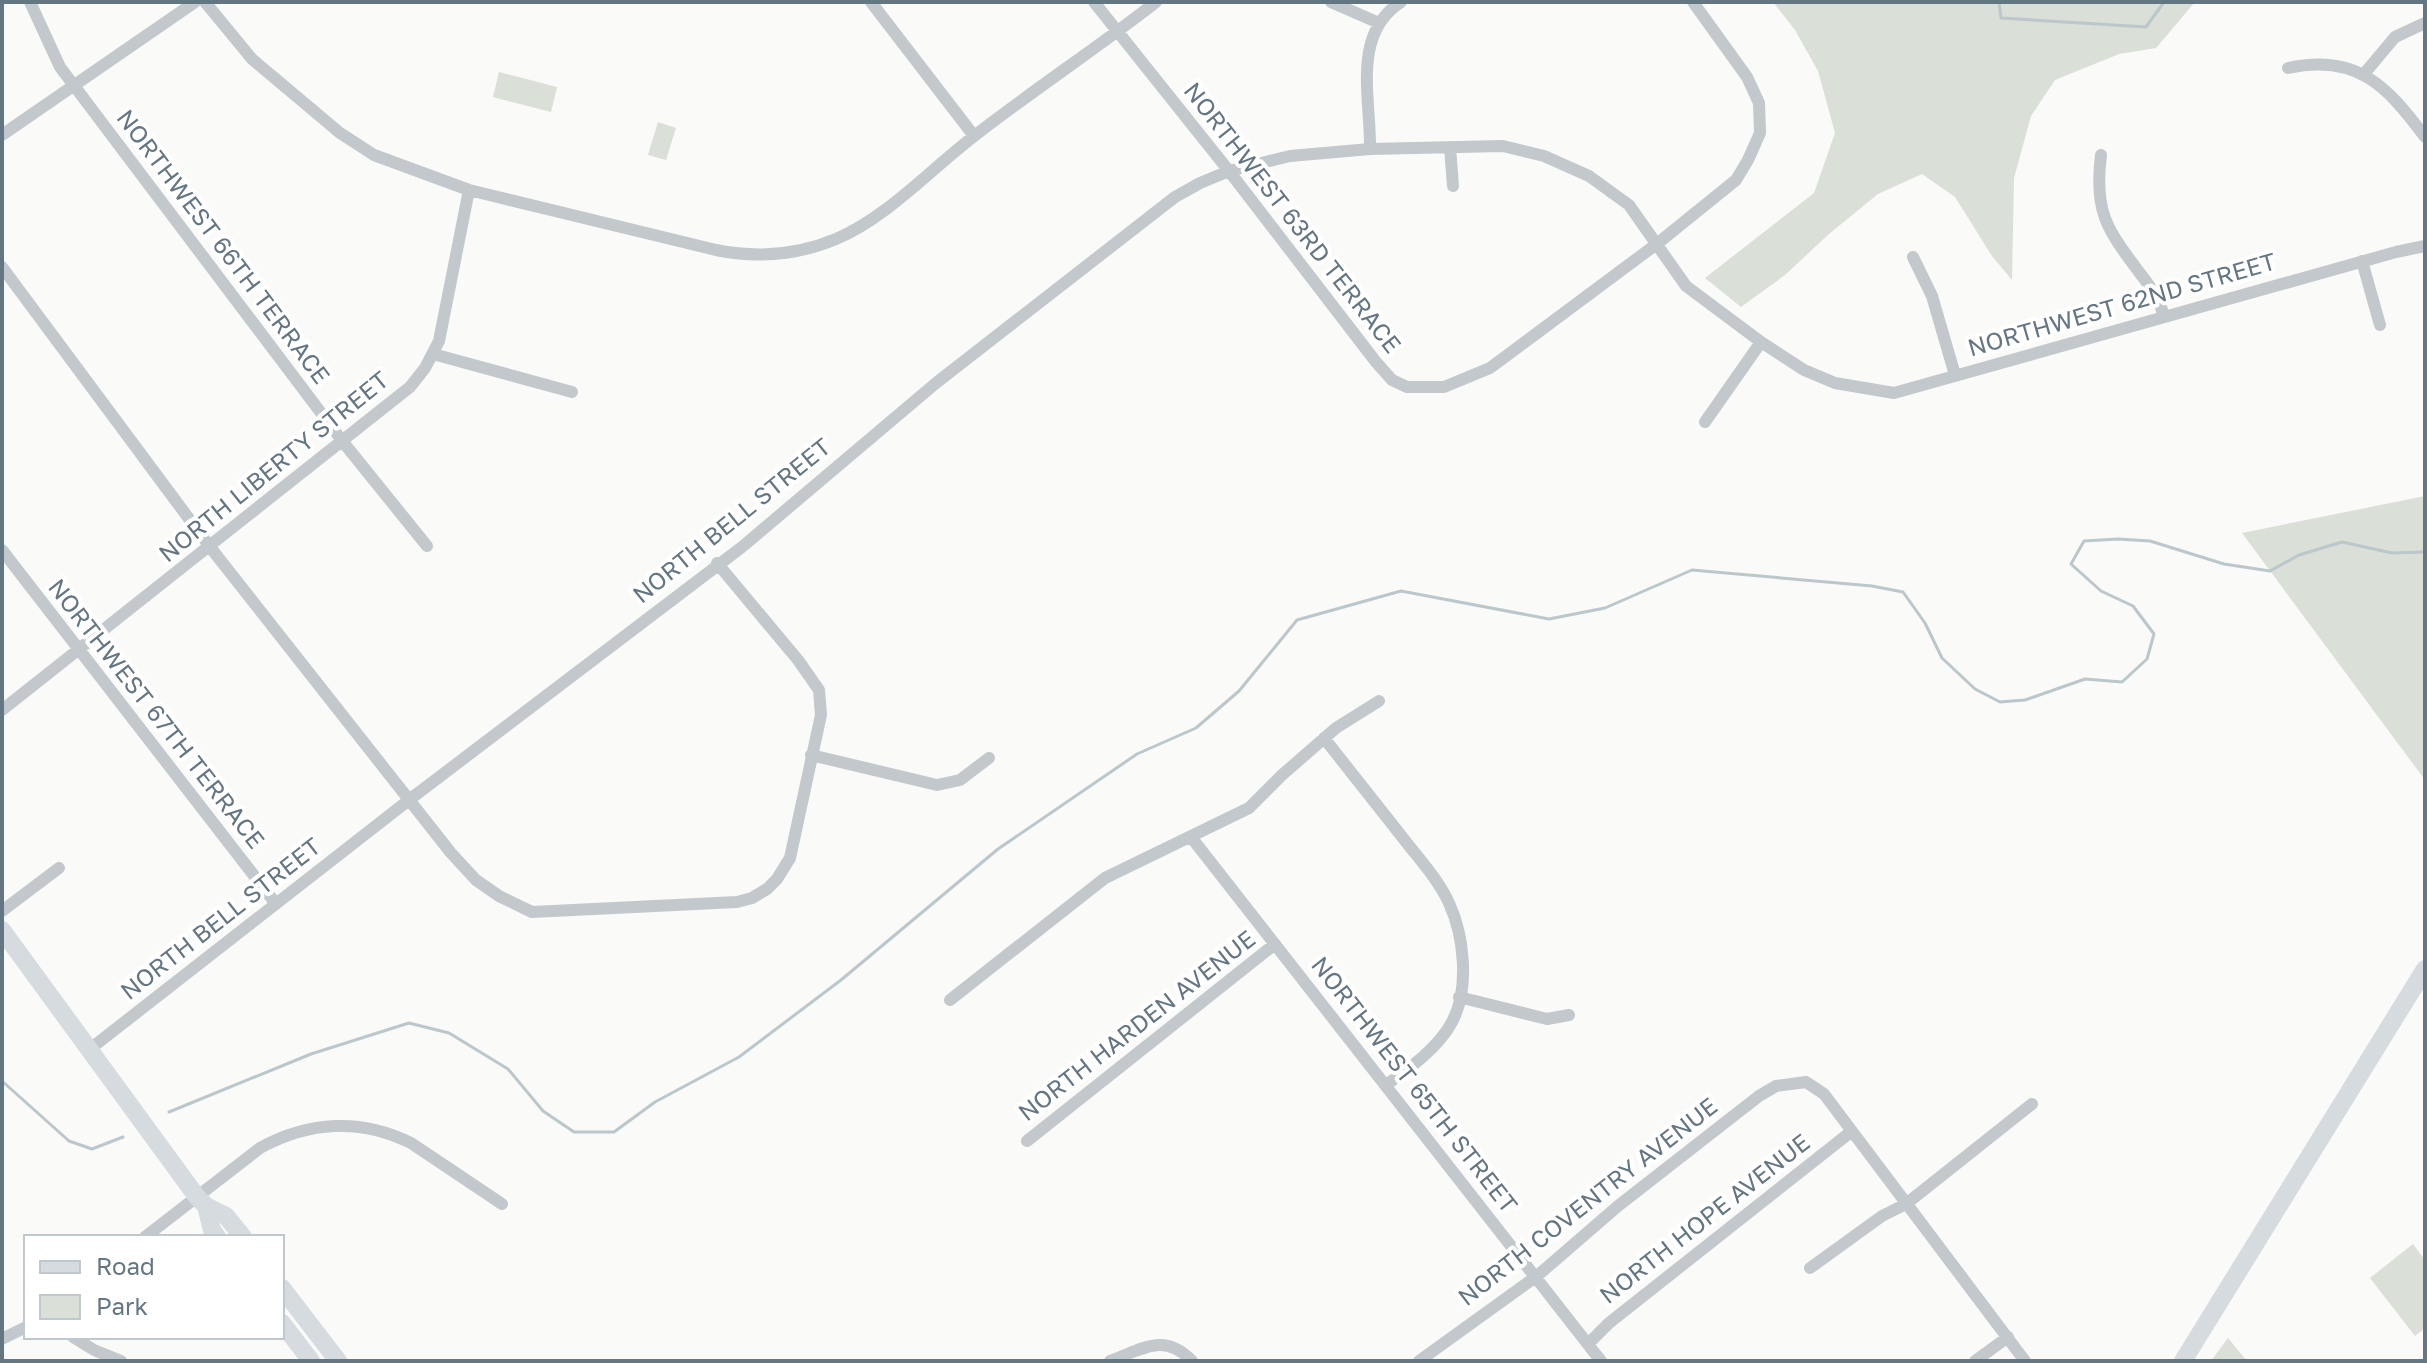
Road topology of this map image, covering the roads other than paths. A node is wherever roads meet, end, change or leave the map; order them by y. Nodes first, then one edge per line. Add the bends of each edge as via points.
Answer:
1 (30, 2) edge
2 (195, 2) edge
3 (205, 2) edge
4 (871, 2) edge
5 (1094, 2) edge
6 (1156, 2) edge
7 (1331, 2) edge
8 (1401, 2) edge
9 (1693, 2) edge
10 (1379, 23) junction
11 (2425, 23) edge
12 (1118, 32) junction
13 (2288, 68) dead end
14 (2364, 74) junction
15 (74, 86) junction
16 (2, 135) edge
17 (974, 136) junction
18 (2425, 137) edge
19 (1450, 147) junction
20 (1370, 149) junction
21 (2101, 155) dead end
22 (1229, 171) junction
23 (1453, 186) dead end
24 (469, 190) junction
25 (1658, 243) junction
26 (2425, 246) edge
27 (1913, 257) dead end
28 (2362, 261) junction
29 (2, 267) edge
30 (2164, 316) junction
31 (2380, 325) dead end
32 (1761, 342) junction
33 (433, 354) junction
34 (1955, 375) junction
35 (572, 392) dead end
36 (1894, 393) joint
37 (1705, 422) dead end
38 (343, 442) junction
39 (427, 546) dead end
40 (210, 547) junction
41 (2, 550) edge
42 (717, 563) junction
43 (79, 650) junction
44 (1379, 701) dead end
45 (2, 710) edge
46 (1324, 738) junction
47 (811, 755) junction
48 (989, 758) dead end
49 (409, 800) junction
50 (1191, 837) junction
51 (59, 868) dead end
52 (276, 904) junction
53 (2, 911) edge
54 (2, 930) edge
55 (1275, 944) junction
56 (2425, 969) edge
57 (1459, 997) junction
58 (950, 1000) dead end
59 (1569, 1015) dead end
60 (90, 1049) junction
61 (1386, 1085) junction
62 (2032, 1104) dead end
63 (1852, 1131) junction
64 (1027, 1141) dead end
65 (201, 1201) junction
66 (502, 1204) dead end
67 (1906, 1204) junction
68 (148, 1235) edge
69 (216, 1235) edge
70 (241, 1235) edge
71 (1810, 1268) dead end
72 (1537, 1276) junction
73 (284, 1291) edge
74 (284, 1326) edge
75 (24, 1328) edge
76 (2008, 1337) junction
77 (2, 1339) edge
78 (76, 1339) edge
79 (1588, 1344) junction
80 (121, 1361) edge
81 (311, 1361) edge
82 (338, 1361) edge
83 (1110, 1361) edge
84 (1192, 1361) edge
85 (1419, 1361) edge
86 (1601, 1361) edge
87 (1975, 1361) edge
88 (2025, 1361) edge
89 (2183, 1361) edge

1 - 15 street, NORTHWEST 66TH TERRACE
2 - 15 street
3 - 24 street via 252,59 356,145 392,164
4 - 17 street
5 - 12 street, NORTHWEST 63RD TERRACE
6 - 12 street
7 - 10 street
8 - 10 street
9 - 25 street, NORTHWEST 63RD TERRACE via 1747,77 1759,103 1760,133 1736,180
10 - 20 street via 1368,50
11 - 14 street via 2395,37
12 - 17 street
12 - 22 street, NORTHWEST 63RD TERRACE
13 - 14 street via 2343,66
14 - 18 street via 2381,84
15 - 16 street
15 - 38 street, NORTHWEST 66TH TERRACE
17 - 24 street via 867,223 799,251 730,253
19 - 20 street, NORTH BELL STREET
19 - 23 street
19 - 25 street, NORTH BELL STREET via 1503,146 1567,165 1629,205
20 - 22 street, NORTH BELL STREET via 1290,156
21 - 30 street via 2097,184 2108,229 2151,288
22 - 25 street, NORTHWEST 63RD TERRACE via 1392,380 1407,387 1444,387 1490,368
22 - 42 street, NORTH BELL STREET via 1175,197
24 - 33 street, NORTH LIBERTY STREET
25 - 32 street, NORTH BELL STREET via 1686,286
26 - 28 street, NORTHWEST 62ND STREET
27 - 34 street via 1932,296
28 - 30 street, NORTHWEST 62ND STREET
28 - 31 street
29 - 40 street
30 - 34 street, NORTHWEST 62ND STREET
32 - 36 street, NORTH BELL STREET via 1835,383
32 - 37 street
33 - 35 street
33 - 38 street, NORTH LIBERTY STREET via 410,387
34 - 36 street, NORTHWEST 62ND STREET
38 - 39 street, NORTHWEST 66TH TERRACE
38 - 40 street, NORTH LIBERTY STREET
40 - 43 street, NORTH LIBERTY STREET
40 - 49 street
41 - 43 street, NORTHWEST 67TH TERRACE
42 - 47 street via 819,690 821,715
42 - 49 street, NORTH BELL STREET
43 - 45 street, NORTH LIBERTY STREET
43 - 52 street, NORTHWEST 67TH TERRACE
44 - 46 street
46 - 50 street via 1249,808
46 - 57 street via 1442,889 1461,951
47 - 48 street via 937,785 960,780
47 - 49 street via 790,858 767,889 737,902 532,912 476,880
49 - 52 street, NORTH BELL STREET
50 - 55 street, NORTHWEST 65TH STREET
50 - 58 street via 1105,878
51 - 53 street
52 - 60 street, NORTH BELL STREET
54 - 60 main road
55 - 61 street, NORTHWEST 65TH STREET
55 - 64 street, NORTH HARDEN AVENUE
56 - 89 main road
57 - 59 street via 1547,1019
57 - 61 street via 1451,1023
60 - 65 main road
61 - 72 street, NORTHWEST 65TH STREET
62 - 67 street
63 - 67 street
63 - 72 street, NORTH COVENTRY AVENUE via 1824,1094 1806,1082 1776,1086 1618,1206
63 - 79 street, NORTH HOPE AVENUE
65 - 66 street via 260,1148 296,1132 334,1125 395,1135
65 - 68 street
65 - 69 main road
65 - 70 main road via 226,1216
67 - 71 street
67 - 76 street
72 - 79 street, NORTHWEST 65TH STREET
72 - 85 street, NORTH COVENTRY AVENUE
73 - 82 main road
74 - 81 main road
75 - 77 street
76 - 87 street
76 - 88 street
78 - 80 street
79 - 86 street, NORTHWEST 65TH STREET
83 - 84 street via 1158,1343 1180,1349

